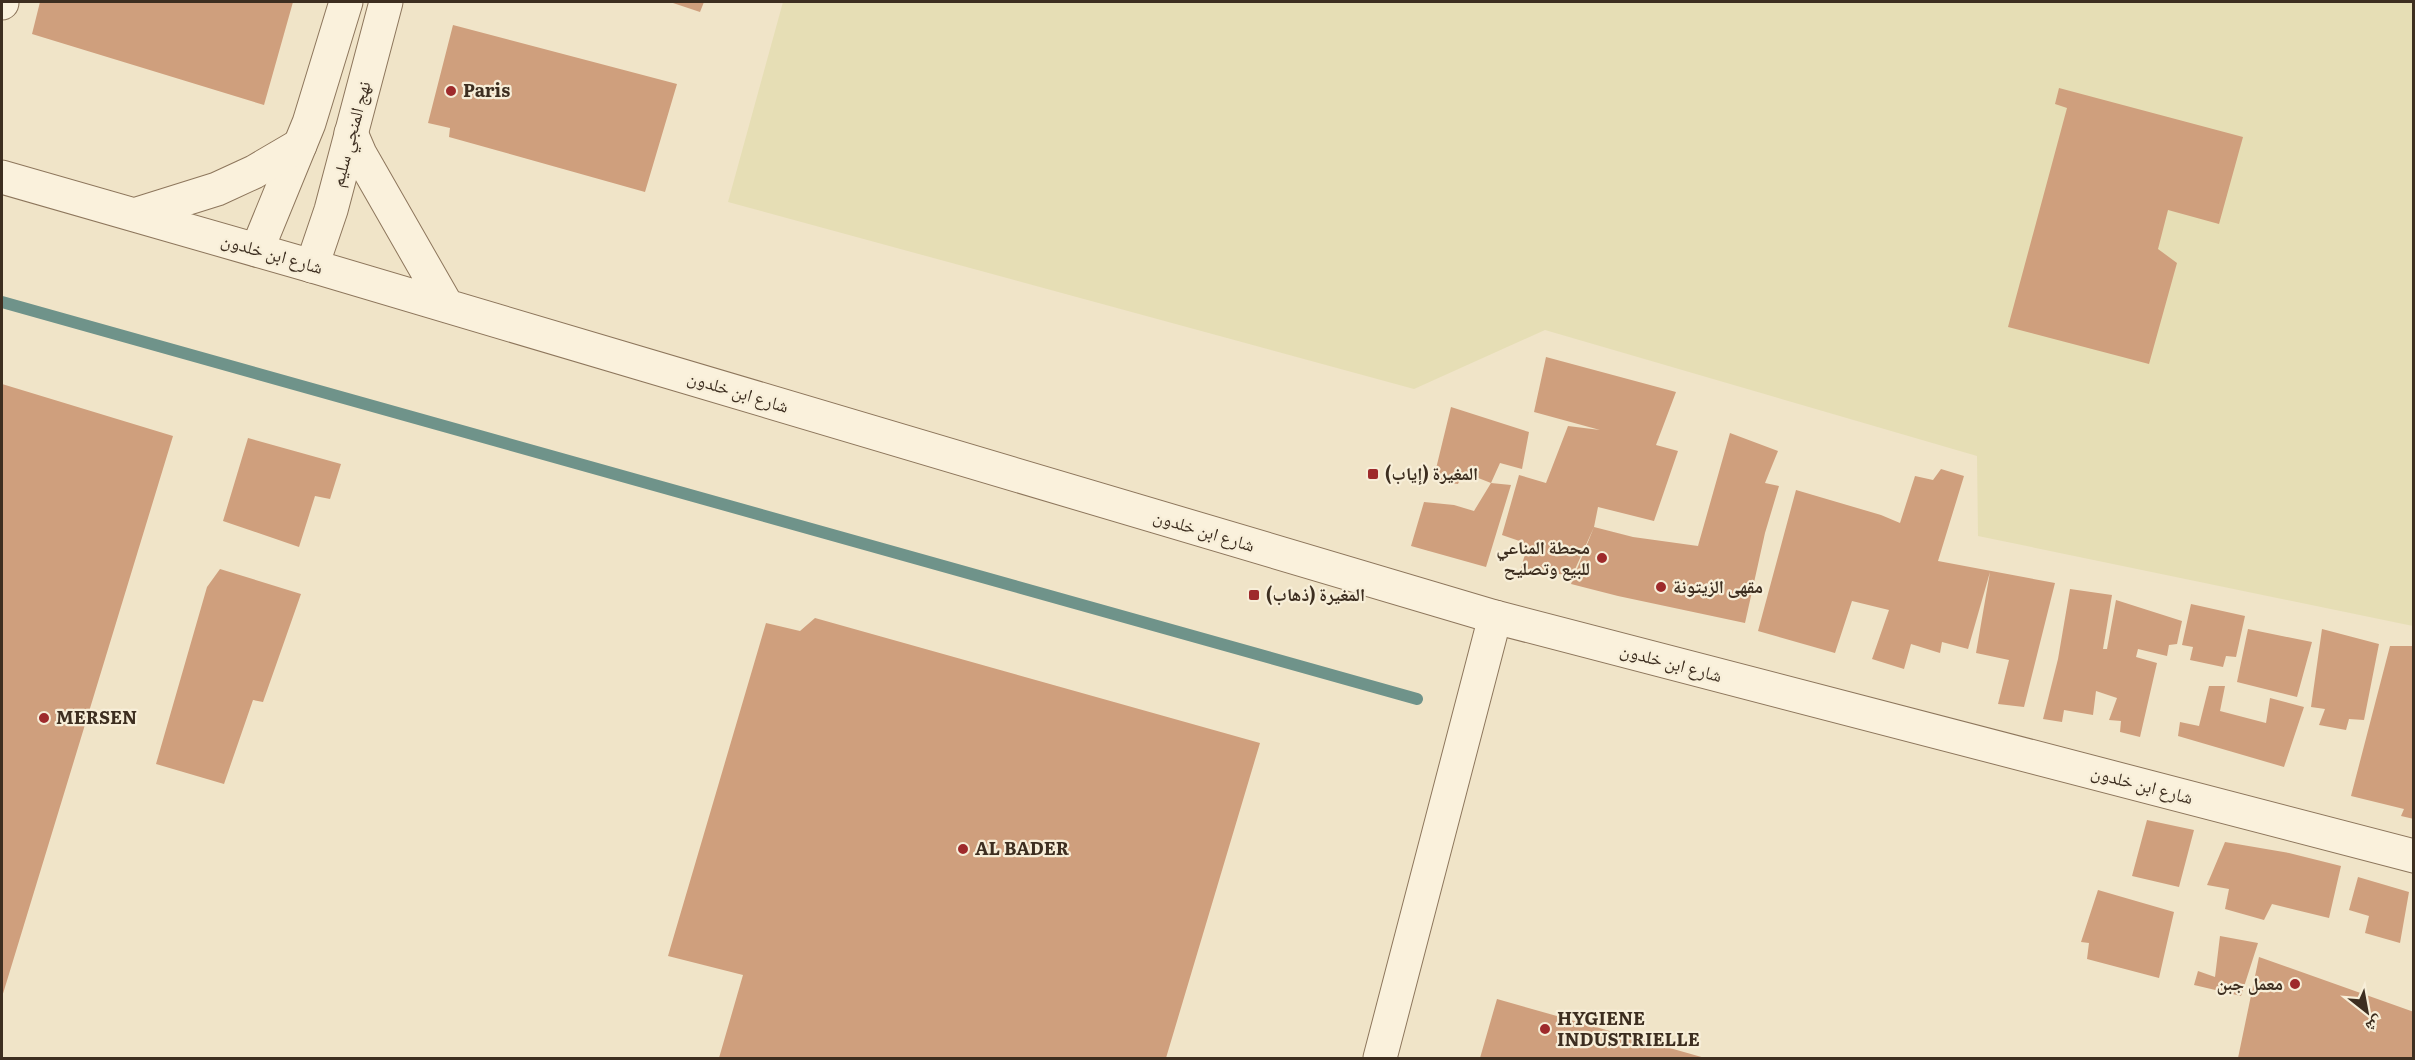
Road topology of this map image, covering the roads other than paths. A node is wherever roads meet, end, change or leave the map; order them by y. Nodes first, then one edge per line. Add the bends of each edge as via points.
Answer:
1 (346, 2) edge
2 (386, 2) edge
3 (351, 133) junction
4 (300, 145) junction
5 (2, 177) edge
6 (134, 215) junction
7 (257, 250) junction
8 (312, 266) junction
9 (447, 306) junction
10 (1495, 617) junction
11 (2414, 856) edge
12 (1380, 1059) edge

1 - 4 street
2 - 3 street, نهج المنجي سليم
3 - 8 street, نهج المنجي سليم
3 - 9 street
4 - 6 street via 217,189
4 - 7 street
5 - 6 street, شارع ابن خلدون
6 - 7 street, شارع ابن خلدون
7 - 8 street, شارع ابن خلدون
8 - 9 street, شارع ابن خلدون
9 - 10 street, شارع ابن خلدون
10 - 11 street, شارع ابن خلدون
10 - 12 street

